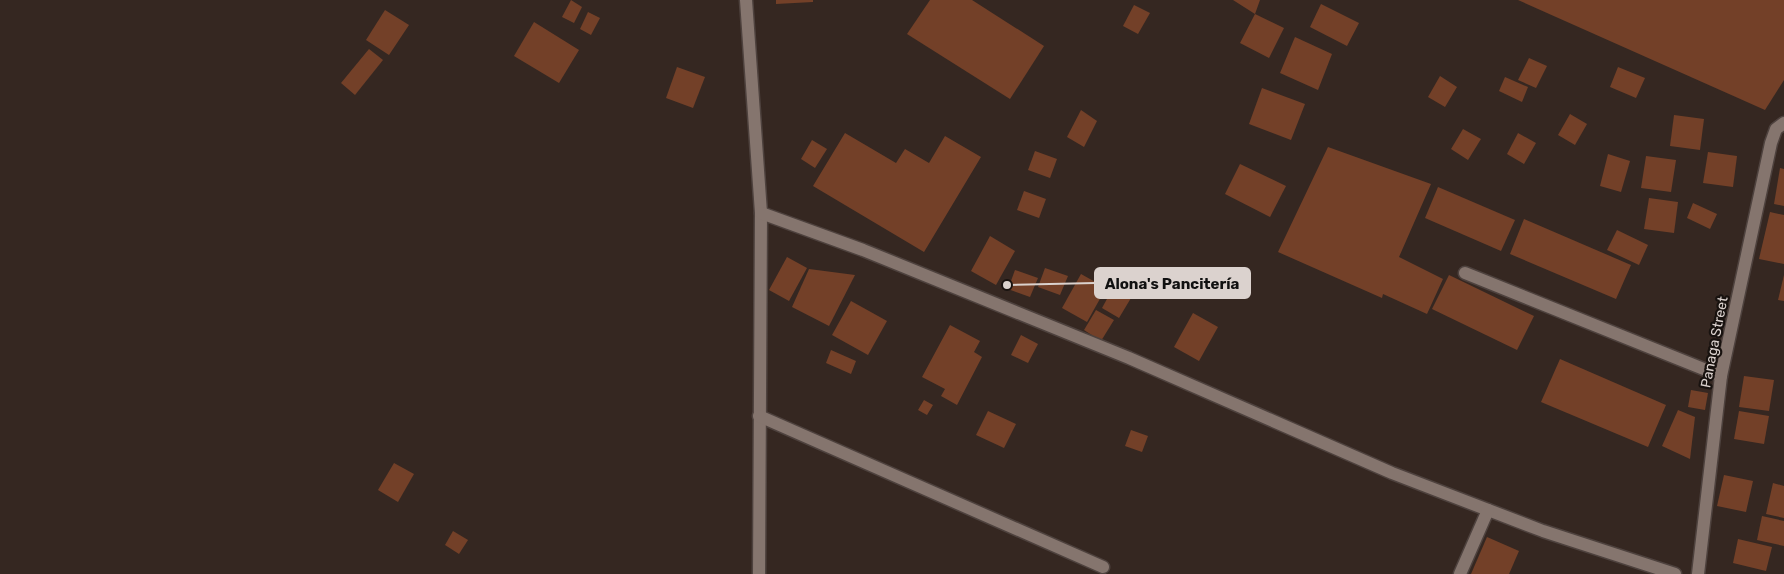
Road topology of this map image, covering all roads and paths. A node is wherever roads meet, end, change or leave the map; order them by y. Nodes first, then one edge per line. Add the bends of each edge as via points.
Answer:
1 (746, 0) edge
2 (1784, 123) edge
3 (761, 213) junction
4 (1465, 273) dead end
5 (1721, 376) junction
6 (759, 416) junction
7 (1488, 510) junction
8 (1103, 567) dead end
9 (759, 574) edge
10 (1460, 574) edge
11 (1675, 574) edge
12 (1698, 574) edge

1 - 3 street
2 - 5 street, Panaga Street via 1776,129 1771,143
3 - 6 street
3 - 7 street via 863,250 1129,358 1392,473
4 - 5 street
5 - 12 street, Panaga Street
6 - 8 street
6 - 9 street
7 - 10 street
7 - 11 street

